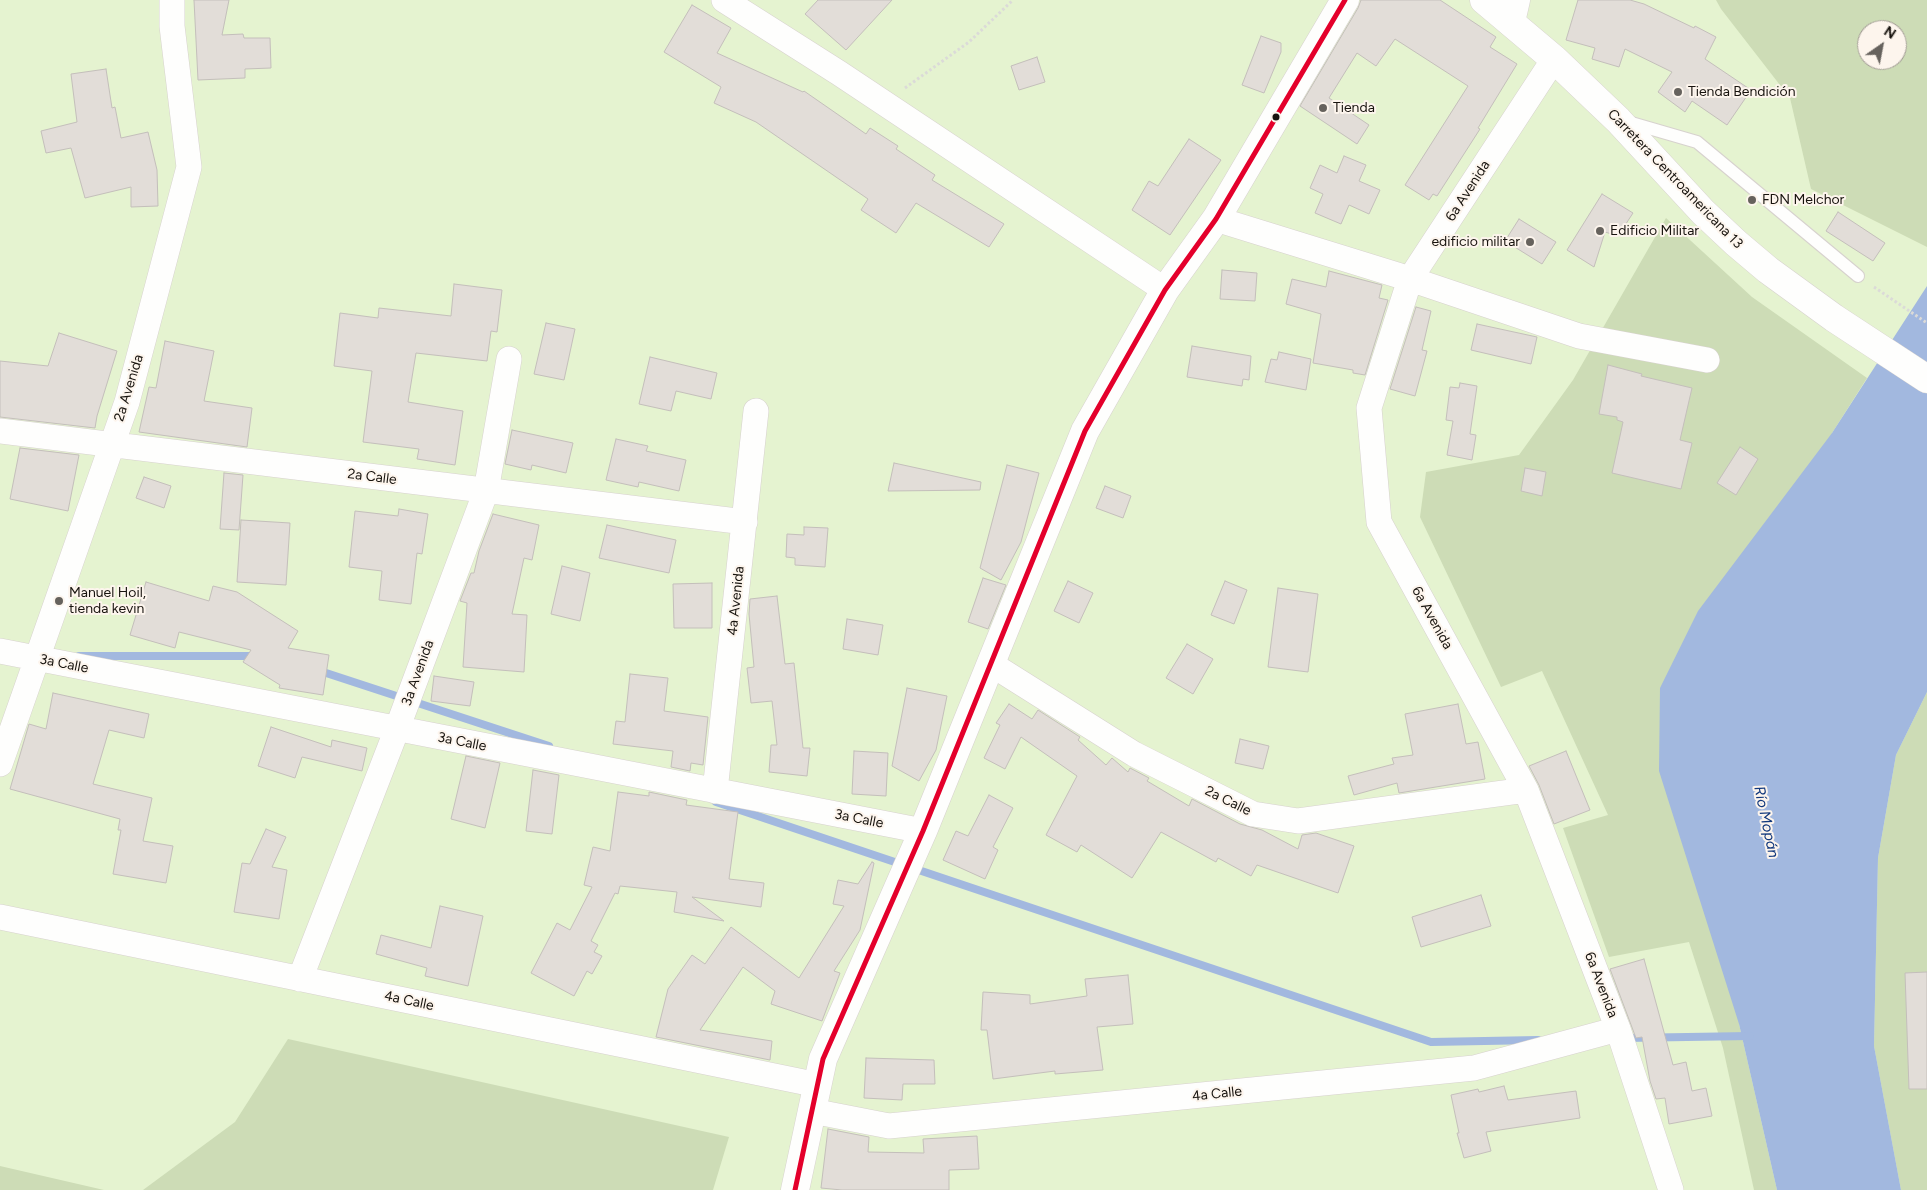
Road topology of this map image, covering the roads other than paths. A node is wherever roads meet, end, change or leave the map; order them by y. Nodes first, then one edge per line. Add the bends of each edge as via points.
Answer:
1 (172, 0) edge
2 (724, 0) edge
3 (1345, 0) edge
4 (1484, 0) edge
5 (1514, 11) edge
6 (1554, 59) junction
7 (1618, 120) junction
8 (1216, 218) junction
9 (1858, 276) road end
10 (1410, 279) junction
11 (1166, 290) junction
12 (509, 359) dead end
13 (1706, 360) dead end
14 (1927, 379) edge
15 (756, 411) dead end
16 (0, 431) edge
17 (111, 445) junction
18 (486, 491) junction
19 (745, 522) junction
20 (0, 651) edge
21 (38, 658) junction
22 (991, 664) junction
23 (398, 729) junction
24 (0, 764) edge
25 (715, 790) junction
26 (1526, 790) junction
27 (923, 831) junction
28 (0, 917) edge
29 (300, 979) junction
30 (1618, 1029) junction
31 (818, 1084) junction
32 (812, 1111) junction
33 (794, 1190) edge
34 (1671, 1190) edge

1 - 17 street, 2a Avenida via 172,26 189,166 127,402
2 - 11 street
3 - 8 main road
4 - 5 main road, Carretera Centroamericana 13
5 - 6 main road, Carretera Centroamericana 13
6 - 7 main road, Carretera Centroamericana 13
6 - 10 street, 6a Avenida
7 - 9 lane via 1697,142
7 - 14 main road, Carretera Centroamericana 13 via 1703,212 1768,270
8 - 10 street
8 - 11 main road
10 - 13 street via 1579,336
10 - 26 street, 6a Avenida via 1369,408 1379,522
11 - 22 main road via 1085,431
12 - 18 street, 3a Avenida
15 - 19 street, 4a Avenida
16 - 17 street, 2a Calle
17 - 18 street, 2a Calle
17 - 21 street, 2a Avenida
18 - 19 street, 2a Calle
18 - 23 street, 3a Avenida
19 - 25 street, 4a Avenida
20 - 21 street, 3a Calle
21 - 23 street, 3a Calle
21 - 24 street, 2a Avenida
22 - 26 street, 2a Calle via 1134,754 1253,814 1298,821
22 - 27 main road
23 - 25 street, 3a Calle
23 - 29 street, 3a Avenida
25 - 27 street, 3a Calle
26 - 30 street, 6a Avenida
27 - 31 main road via 824,1059
28 - 29 street, 4a Calle
29 - 31 street, 4a Calle
30 - 32 street, 4a Calle via 1474,1068 889,1126
30 - 34 street, 6a Avenida
31 - 32 main road
32 - 33 main road

